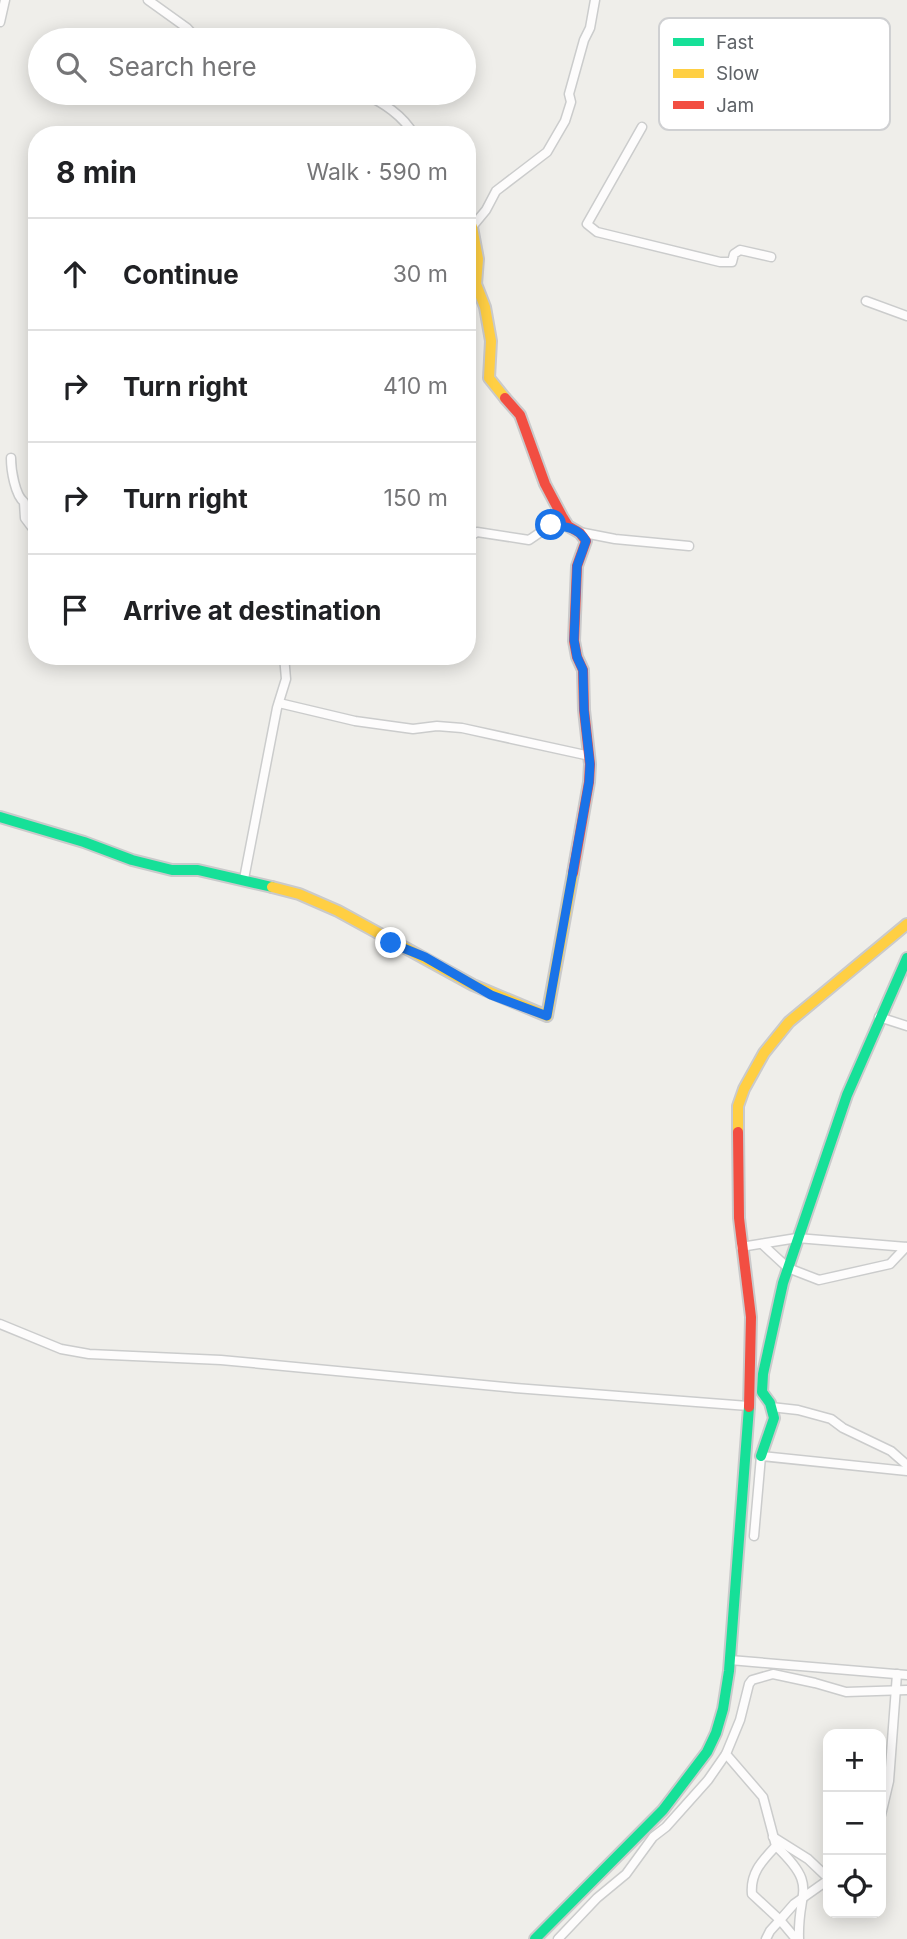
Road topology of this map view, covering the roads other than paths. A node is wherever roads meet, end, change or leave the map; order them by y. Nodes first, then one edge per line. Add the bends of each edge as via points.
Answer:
1 (5, 0) edge
2 (148, 0) edge
3 (596, 0) edge
4 (0, 22) edge
5 (187, 28) edge
6 (384, 105) edge
7 (408, 126) edge
8 (642, 127) dead end
9 (476, 222) edge
10 (476, 248) edge
11 (771, 257) dead end
12 (476, 284) edge
13 (476, 284) edge
14 (866, 301) dead end
15 (907, 316) edge
16 (11, 458) dead end
17 (28, 522) edge
18 (572, 529) junction
19 (476, 532) edge
20 (689, 546) dead end
21 (285, 665) edge
22 (279, 703) junction
23 (590, 756) junction
24 (0, 817) edge
25 (244, 879) junction
26 (907, 924) edge
27 (907, 958) edge
28 (880, 1017) junction
29 (907, 1026) edge
30 (797, 1238) junction
31 (762, 1244) junction
32 (741, 1247) junction
33 (906, 1247) edge
34 (788, 1268) junction
35 (0, 1324) edge
36 (748, 1406) junction
37 (771, 1407) junction
38 (761, 1456) junction
39 (907, 1465) edge
40 (907, 1471) edge
41 (754, 1536) dead end
42 (730, 1660) junction
43 (897, 1674) junction
44 (907, 1675) edge
45 (897, 1690) junction
46 (907, 1690) edge
47 (726, 1754) junction
48 (886, 1794) edge
49 (775, 1841) junction
50 (823, 1874) edge
51 (823, 1883) edge
52 (804, 1898) junction
53 (780, 1920) junction
54 (535, 1939) edge
55 (558, 1939) edge
56 (766, 1939) edge
57 (797, 1939) edge

1 - 4 street
2 - 5 street
3 - 9 street via 565,121 547,152 496,191
6 - 7 street
8 - 11 street via 587,224 597,232 720,262 732,262 740,250
10 - 12 street
13 - 18 street via 491,341 489,378 520,415 545,484
14 - 15 street
16 - 17 street via 11,474
18 - 19 street via 551,525 529,540
18 - 20 street via 615,539
18 - 23 street via 586,541 577,566 574,640 583,670
21 - 22 street
22 - 23 street via 413,729 463,728
22 - 25 street
23 - 25 street via 547,1016 473,985 338,911 299,894
24 - 25 street via 132,860
26 - 32 street via 789,1022 744,1088 737,1124
27 - 28 street
28 - 29 street
28 - 30 street
30 - 31 street
30 - 33 street
30 - 34 street
31 - 32 street
31 - 34 street
32 - 36 street via 751,1317
33 - 34 street via 890,1264 819,1280
34 - 37 street via 763,1374 762,1392
35 - 36 street via 61,1349 89,1354 221,1360
36 - 42 street
37 - 38 street via 774,1418
37 - 39 street via 831,1419 891,1451
38 - 40 street
38 - 41 street
42 - 43 street
42 - 54 street via 723,1709 700,1762 663,1810
43 - 44 street
43 - 45 street
45 - 46 street
45 - 47 street via 846,1692 773,1674 752,1680
45 - 48 street
47 - 49 street via 763,1797
47 - 55 street via 626,1874
49 - 50 street via 808,1859
49 - 52 street via 803,1878
49 - 53 street via 757,1867 751,1886 752,1894
51 - 52 street
52 - 53 street
52 - 57 street
53 - 56 street
53 - 57 street

